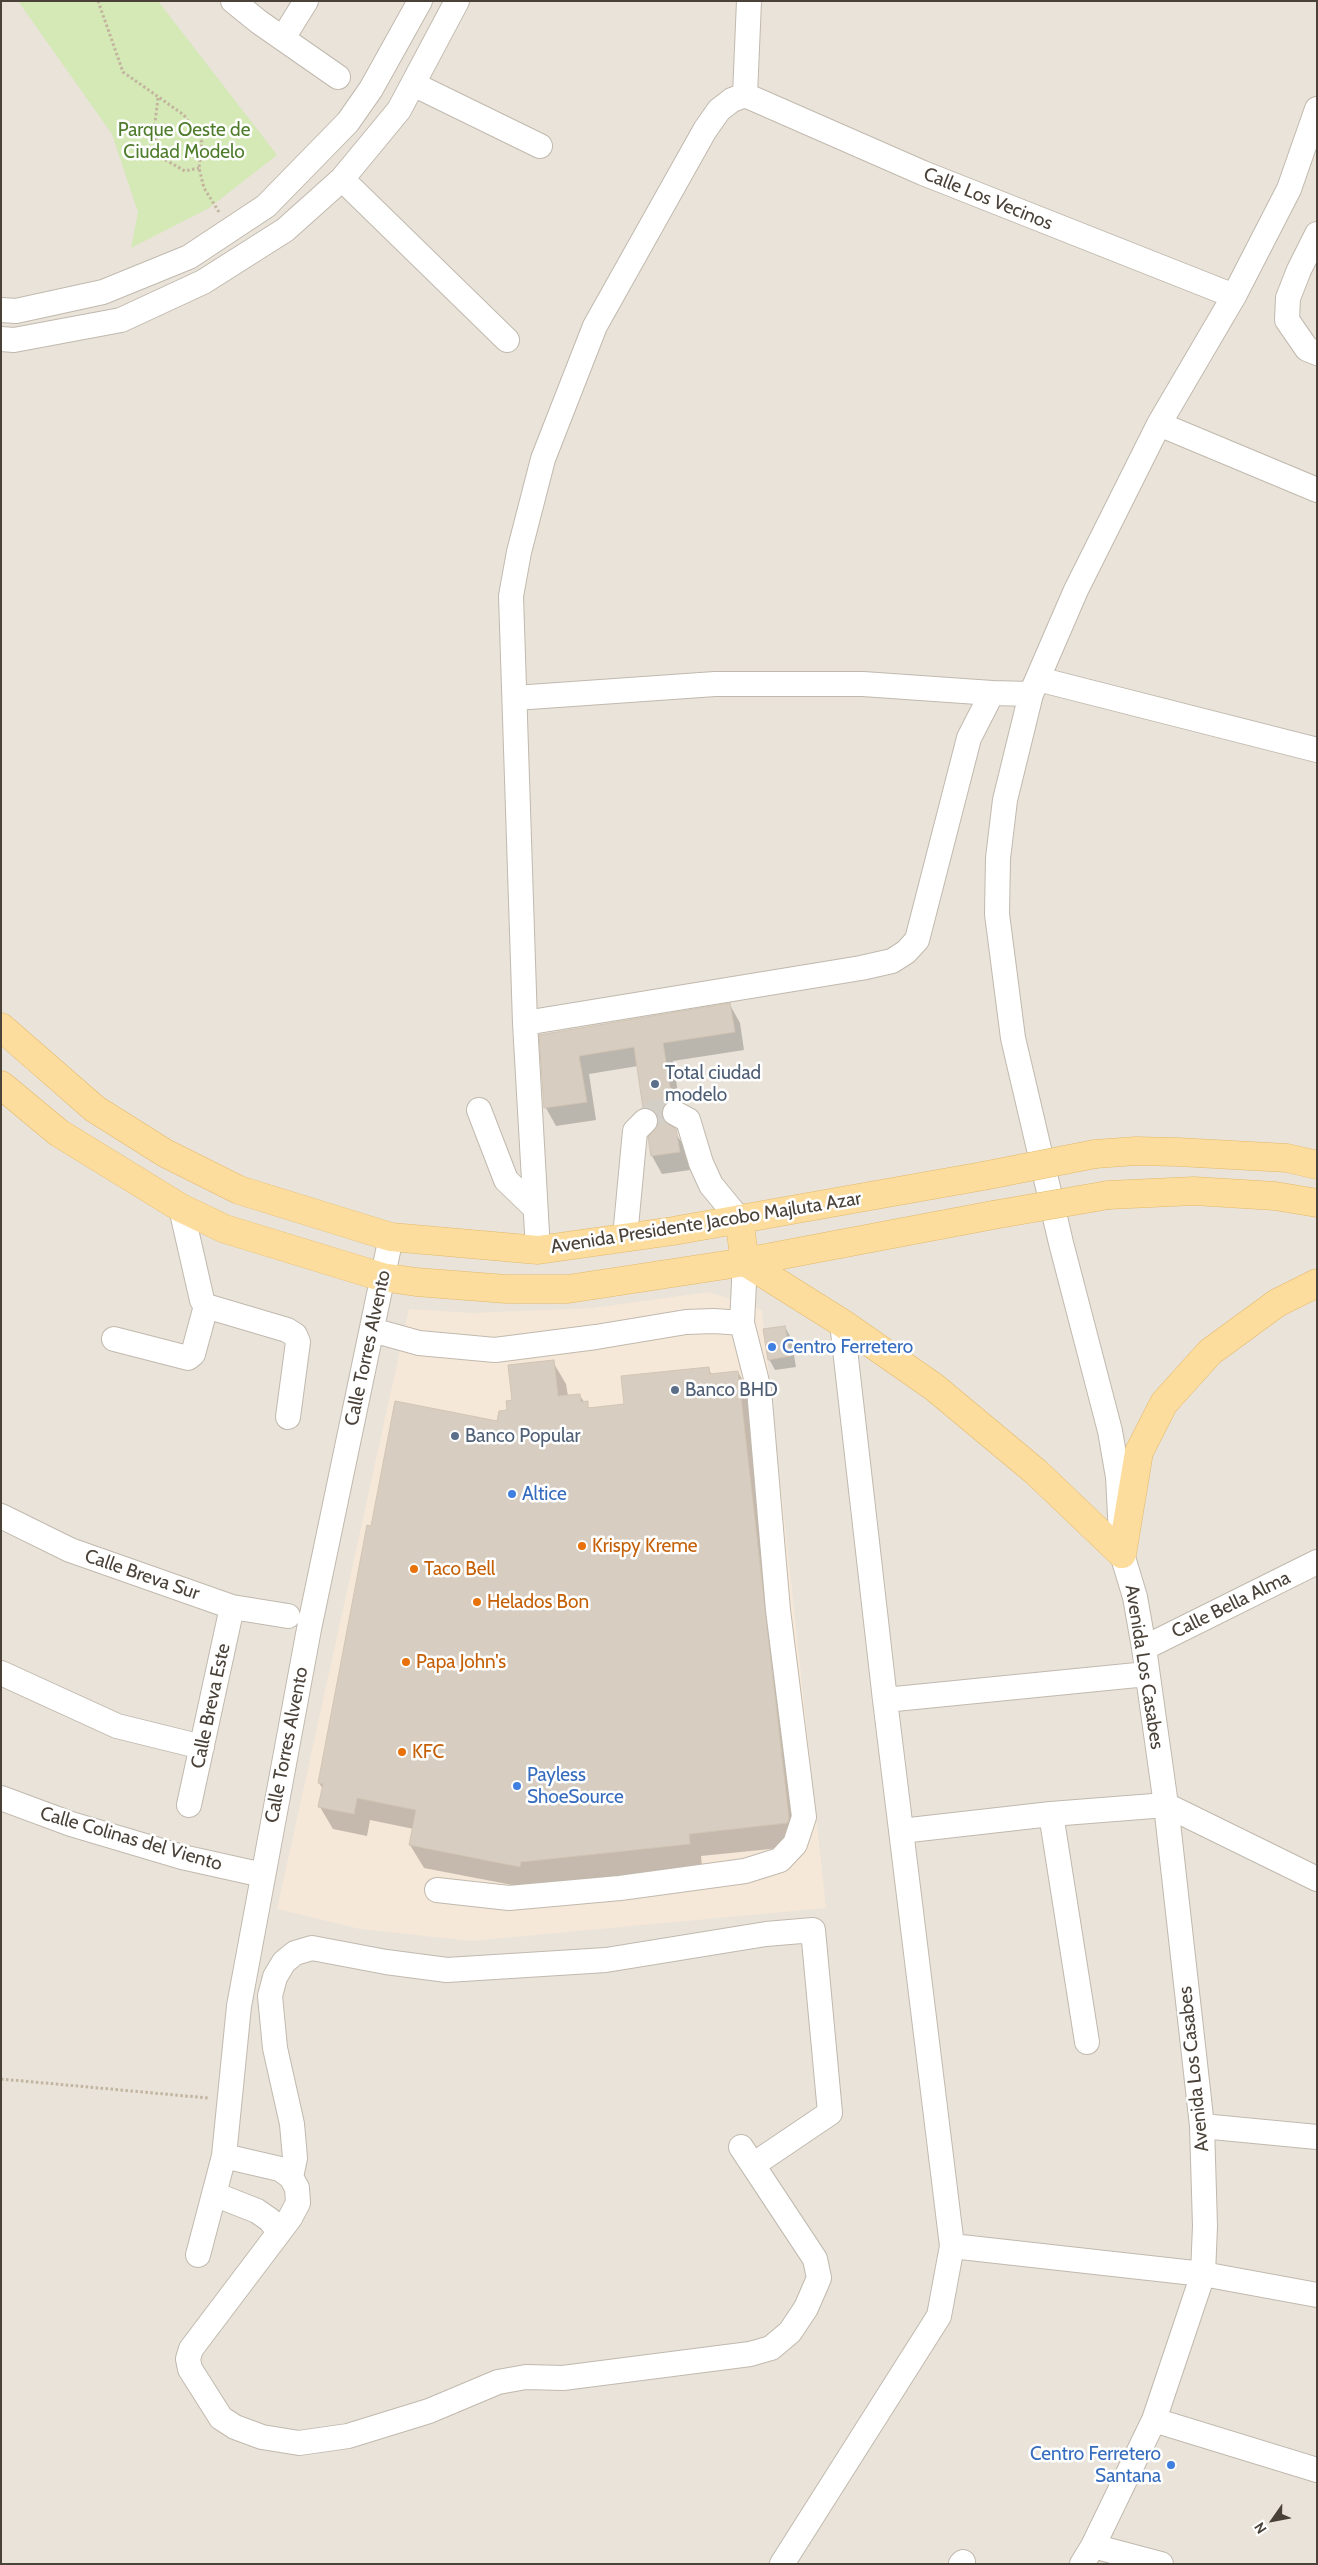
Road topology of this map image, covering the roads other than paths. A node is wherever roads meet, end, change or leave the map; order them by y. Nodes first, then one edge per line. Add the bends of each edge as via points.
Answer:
1 (234, 1) edge
2 (306, 1) edge
3 (420, 1) edge
4 (457, 1) edge
5 (749, 1) edge
6 (283, 38) junction
7 (338, 77) dead end
8 (413, 84) junction
9 (371, 89) junction
10 (745, 95) junction
11 (1317, 109) edge
12 (399, 110) junction
13 (540, 146) dead end
14 (342, 179) junction
15 (1317, 234) edge
16 (1234, 296) junction
17 (1, 310) edge
18 (1, 339) edge
19 (507, 340) dead end
20 (1317, 353) edge
21 (1159, 424) junction
22 (1317, 490) edge
23 (1035, 686) junction
24 (992, 693) junction
25 (515, 698) junction
26 (1317, 750) edge
27 (525, 1023) junction
28 (1, 1027) edge
29 (1, 1084) edge
30 (479, 1110) dead end
31 (675, 1113) dead end
32 (645, 1121) tunnel mouth
33 (1317, 1165) edge
34 (1317, 1202) edge
35 (181, 1208) junction
36 (535, 1208) junction
37 (739, 1219) junction
38 (391, 1237) junction
39 (626, 1238) junction
40 (538, 1250) junction
41 (745, 1262) junction
42 (382, 1277) junction
43 (1317, 1283) edge
44 (206, 1306) junction
45 (742, 1323) junction
46 (842, 1323) junction
47 (372, 1330) junction
48 (114, 1339) dead end
49 (288, 1417) dead end
50 (1, 1516) edge
51 (1122, 1554) junction
52 (1312, 1572) edge
53 (232, 1607) junction
54 (288, 1616) dead end
55 (1144, 1648) junction
56 (1, 1673) edge
57 (1147, 1674) junction
58 (885, 1700) junction
59 (202, 1747) junction
60 (1, 1798) edge
61 (189, 1805) dead end
62 (1166, 1805) junction
63 (1051, 1814) junction
64 (901, 1831) junction
65 (263, 1875) junction
66 (1317, 1878) edge
67 (437, 1890) dead end
68 (1087, 2042) dead end
69 (1202, 2126) junction
70 (1317, 2137) edge
71 (224, 2156) junction
72 (290, 2177) junction
73 (214, 2194) junction
74 (279, 2232) junction
75 (952, 2246) junction
76 (198, 2255) dead end
77 (1203, 2274) junction
78 (1317, 2295) edge
79 (1154, 2420) junction
80 (1317, 2470) edge
81 (1088, 2555) edge
82 (782, 2564) edge
83 (1161, 2564) edge

1 - 6 street
2 - 6 street
3 - 9 street
4 - 8 street
5 - 10 street
6 - 7 street
8 - 12 street
8 - 13 street
9 - 12 street
9 - 17 street via 348,122 266,206 190,257 103,292 16,311
10 - 16 street, Calle Los Vecinos via 923,173
10 - 25 street via 719,110 704,130 595,326 543,459 511,596
11 - 16 street, Avenida Los Casabes via 1289,189
12 - 14 street
14 - 18 street via 285,230 203,282 121,320 14,340
14 - 19 street
15 - 20 street via 1288,298 1287,320 1307,348
16 - 21 street, Avenida Los Casabes
21 - 22 street
21 - 23 street, Avenida Los Casabes via 1076,590
23 - 24 street
23 - 26 street
23 - 51 street, Avenida Los Casabes via 1005,800 998,858 997,914 1014,1038 1061,1243 1110,1431 1118,1477
24 - 25 street via 862,684 715,684
24 - 27 street via 969,738 917,940 906,952 892,961 861,968
25 - 27 street
27 - 36 street
28 - 38 main road, Avenida Presidente Jacobo Majluta Azar via 95,1109 164,1153 239,1190
29 - 35 main road via 59,1133
30 - 36 street via 506,1180
31 - 37 street via 688,1120 711,1186
32 - 39 street via 635,1131
33 - 37 main road, Avenida Presidente Jacobo Majluta Azar, bridge via 1287,1158 1178,1152 1095,1154
34 - 41 main road, bridge via 1194,1191 1108,1195
35 - 42 main road via 225,1229
35 - 44 street
36 - 40 street
37 - 39 main road, Avenida Presidente Jacobo Majluta Azar
37 - 41 main road
38 - 40 main road, Avenida Presidente Jacobo Majluta Azar
38 - 42 street, Calle Torres Alvento
39 - 40 main road, Avenida Presidente Jacobo Majluta Azar
41 - 42 main road via 568,1289 506,1289
41 - 45 street
41 - 46 main road
42 - 47 street, Calle Torres Alvento
43 - 51 main road via 1277,1303 1210,1352 1164,1403 1139,1452
44 - 48 street via 193,1354 188,1358
44 - 49 street via 295,1335 298,1342
45 - 47 street via 686,1322 495,1350 419,1343
45 - 67 street via 759,1390 778,1610 804,1818 795,1844 780,1860 745,1871 620,1888 509,1898
46 - 51 main road via 934,1386 978,1421
46 - 58 street
47 - 65 street, Calle Torres Alvento via 307,1638
50 - 53 street, Calle Breva Sur via 70,1550
51 - 55 street, Avenida Los Casabes via 1135,1597
52 - 55 street, Calle Bella Alma
53 - 54 street, Calle Breva Sur
53 - 59 street, Calle Breva Este
55 - 57 street, Avenida Los Casabes
56 - 59 street via 117,1726
57 - 58 street
57 - 62 street, Avenida Los Casabes
58 - 64 street
59 - 61 street, Calle Breva Este
60 - 65 street, Calle Colinas del Viento via 71,1824
62 - 63 street
62 - 66 street
62 - 69 street, Avenida Los Casabes
63 - 64 street
63 - 68 street
64 - 75 street
65 - 71 street, Calle Torres Alvento via 239,2006
69 - 70 street
69 - 77 street, Avenida Los Casabes
71 - 72 street via 280,2169
71 - 73 street, Calle Torres Alvento
72 - 74 street via 298,2188 298,2203
72 - 74 street via 295,2158 292,2124 275,2048 270,1996 275,1977 284,1962 295,1953 312,1948 446,1970 606,1960 766,1934 813,1930 830,2113 747,2156 815,2259 819,2278 806,2308 790,2332 770,2348 750,2354 563,2378 526,2377 498,2382 428,2411 348,2436 299,2443 262,2437 221,2418 190,2369 188,2359 191,2349
73 - 74 street via 258,2211
73 - 76 street, Calle Torres Alvento
75 - 77 street
75 - 82 street via 939,2316
77 - 78 street
77 - 79 street, Avenida Los Casabes
79 - 80 street
79 - 81 street, Avenida Los Casabes
81 - 83 street

